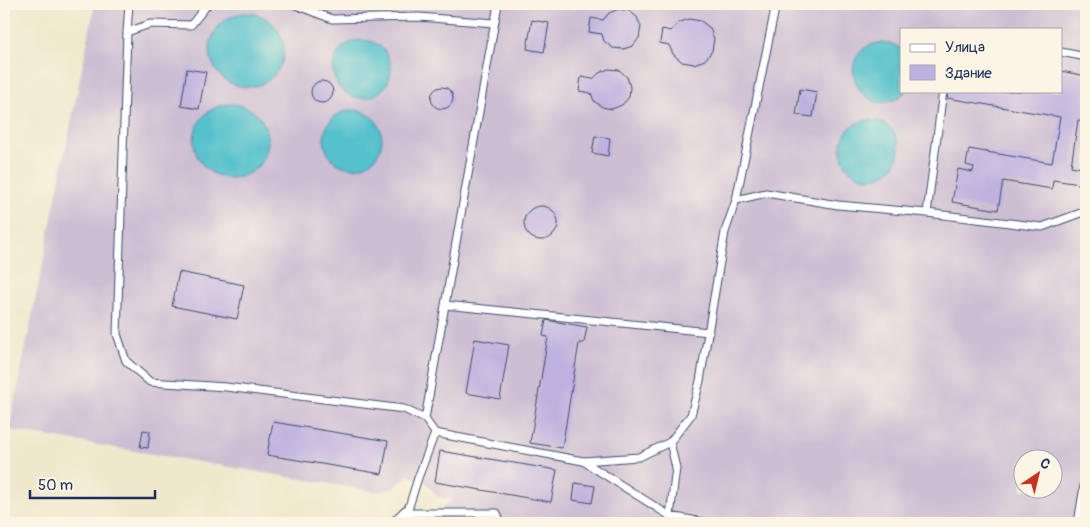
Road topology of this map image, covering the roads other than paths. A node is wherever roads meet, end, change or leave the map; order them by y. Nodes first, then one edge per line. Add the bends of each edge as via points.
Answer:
1 (129, 4) edge
2 (208, 4) edge
3 (293, 4) edge
4 (498, 4) edge
5 (776, 4) edge
6 (307, 6) edge
7 (494, 23) junction
8 (127, 32) junction
9 (1062, 52) edge
10 (1086, 57) edge
11 (943, 92) edge
12 (736, 200) junction
13 (1086, 211) edge
14 (927, 213) junction
15 (445, 305) junction
16 (708, 332) junction
17 (425, 419) junction
18 (435, 433) junction
19 (670, 442) junction
20 (583, 461) junction
21 (1086, 474) edge
22 (407, 513) junction
23 (670, 516) junction
24 (397, 523) edge
25 (501, 523) edge
26 (708, 523) edge
27 (1078, 523) edge

1 - 8 lane
2 - 8 lane via 191,25 150,24
3 - 6 lane
4 - 7 lane
5 - 12 lane
6 - 7 lane via 332,19 419,17
7 - 15 lane
8 - 17 lane via 117,334 126,361 150,382 226,387 404,409
9 - 10 lane
11 - 14 lane
12 - 14 lane via 766,193 838,205
12 - 16 lane via 725,232
13 - 14 lane via 1042,227
15 - 16 lane
15 - 17 lane
16 - 19 lane via 700,381 690,415
17 - 18 lane
18 - 20 lane
18 - 22 lane
19 - 20 lane via 638,457
19 - 23 lane via 676,468
20 - 23 lane
21 - 27 lane
22 - 24 street
22 - 25 lane via 497,513
23 - 26 lane

